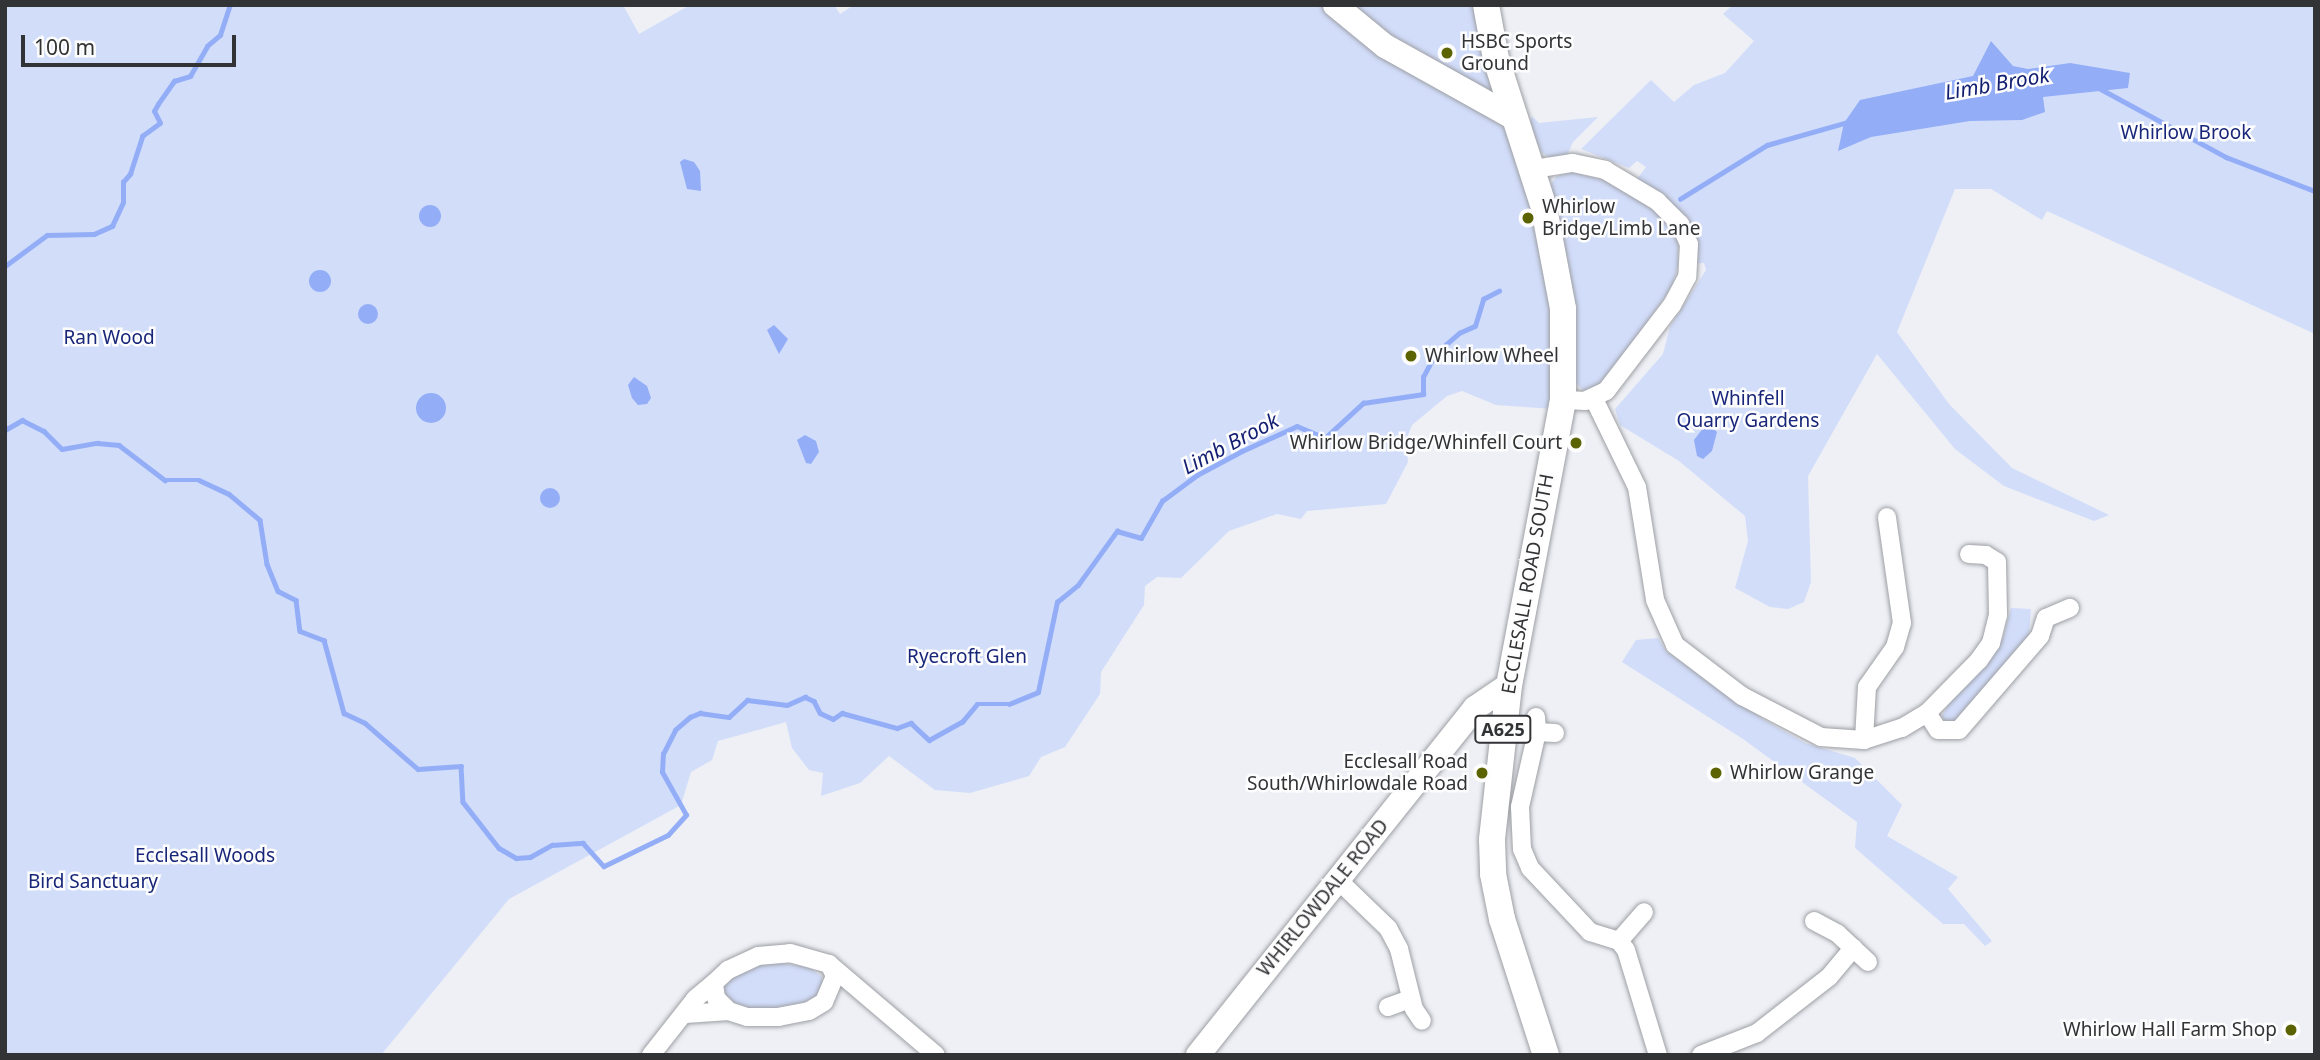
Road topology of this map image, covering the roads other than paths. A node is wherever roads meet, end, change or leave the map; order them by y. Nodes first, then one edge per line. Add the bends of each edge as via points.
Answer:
1 (1335, 5) edge
2 (1486, 5) edge
3 (1516, 119) junction
4 (1534, 169) junction
5 (1563, 400) junction
6 (1594, 400) junction
7 (1887, 517) dead end
8 (1969, 554) dead end
9 (2070, 608) dead end
10 (1509, 685) junction
11 (1927, 713) junction
12 (1542, 727) dead end
13 (1864, 740) junction
14 (1337, 880) junction
15 (1644, 912) dead end
16 (1814, 921) dead end
17 (1619, 941) junction
18 (1853, 948) junction
19 (1868, 962) dead end
20 (829, 964) junction
21 (714, 983) junction
22 (864, 997) junction
23 (1410, 999) junction
24 (824, 1002) junction
25 (1388, 1007) dead end
26 (729, 1011) junction
27 (685, 1014) junction
28 (1422, 1021) dead end
29 (1740, 1049) edge
30 (651, 1055) edge
31 (936, 1055) edge
32 (1198, 1055) edge
33 (1546, 1055) edge
34 (1658, 1055) edge
35 (1701, 1055) edge

1 - 3 main road via 1385,46
2 - 3 main road, A625 via 1496,59
3 - 4 main road, ECCLESALL ROAD SOUTH / A625
4 - 5 main road, ECCLESALL ROAD SOUTH / A625 via 1563,309
4 - 6 street via 1573,163 1605,170 1657,201 1680,224 1689,244 1687,277 1672,305 1606,391
5 - 6 street
5 - 10 main road, ECCLESALL ROAD SOUTH / A625
6 - 13 street via 1637,487 1654,600 1675,645 1701,670 1796,726 1821,737
7 - 13 street via 1902,623 1895,647 1867,687
8 - 11 street via 1986,555 1997,562 1997,615 1991,643 1960,683
9 - 11 street via 2046,618 2040,636 1959,730 1938,730
10 - 14 main road, WHIRLOWDALE ROAD via 1475,708
10 - 33 main road, ECCLESALL ROAD SOUTH / A625 via 1494,796 1493,874 1502,919
11 - 13 street via 1902,728
12 - 17 street via 1520,807 1522,849 1531,868 1590,932
14 - 23 street via 1388,928 1399,949
14 - 32 main road, WHIRLOWDALE ROAD
15 - 17 street
16 - 18 street
17 - 34 street via 1626,950
18 - 19 street
18 - 29 street via 1829,978
20 - 21 street via 790,953 758,956
20 - 22 street
20 - 24 street via 835,976 833,990
21 - 26 street via 716,998
21 - 27 street
22 - 24 street
22 - 31 street
23 - 25 street
23 - 28 street
24 - 26 street via 779,1017 747,1017
26 - 27 street
27 - 30 street
29 - 35 street

